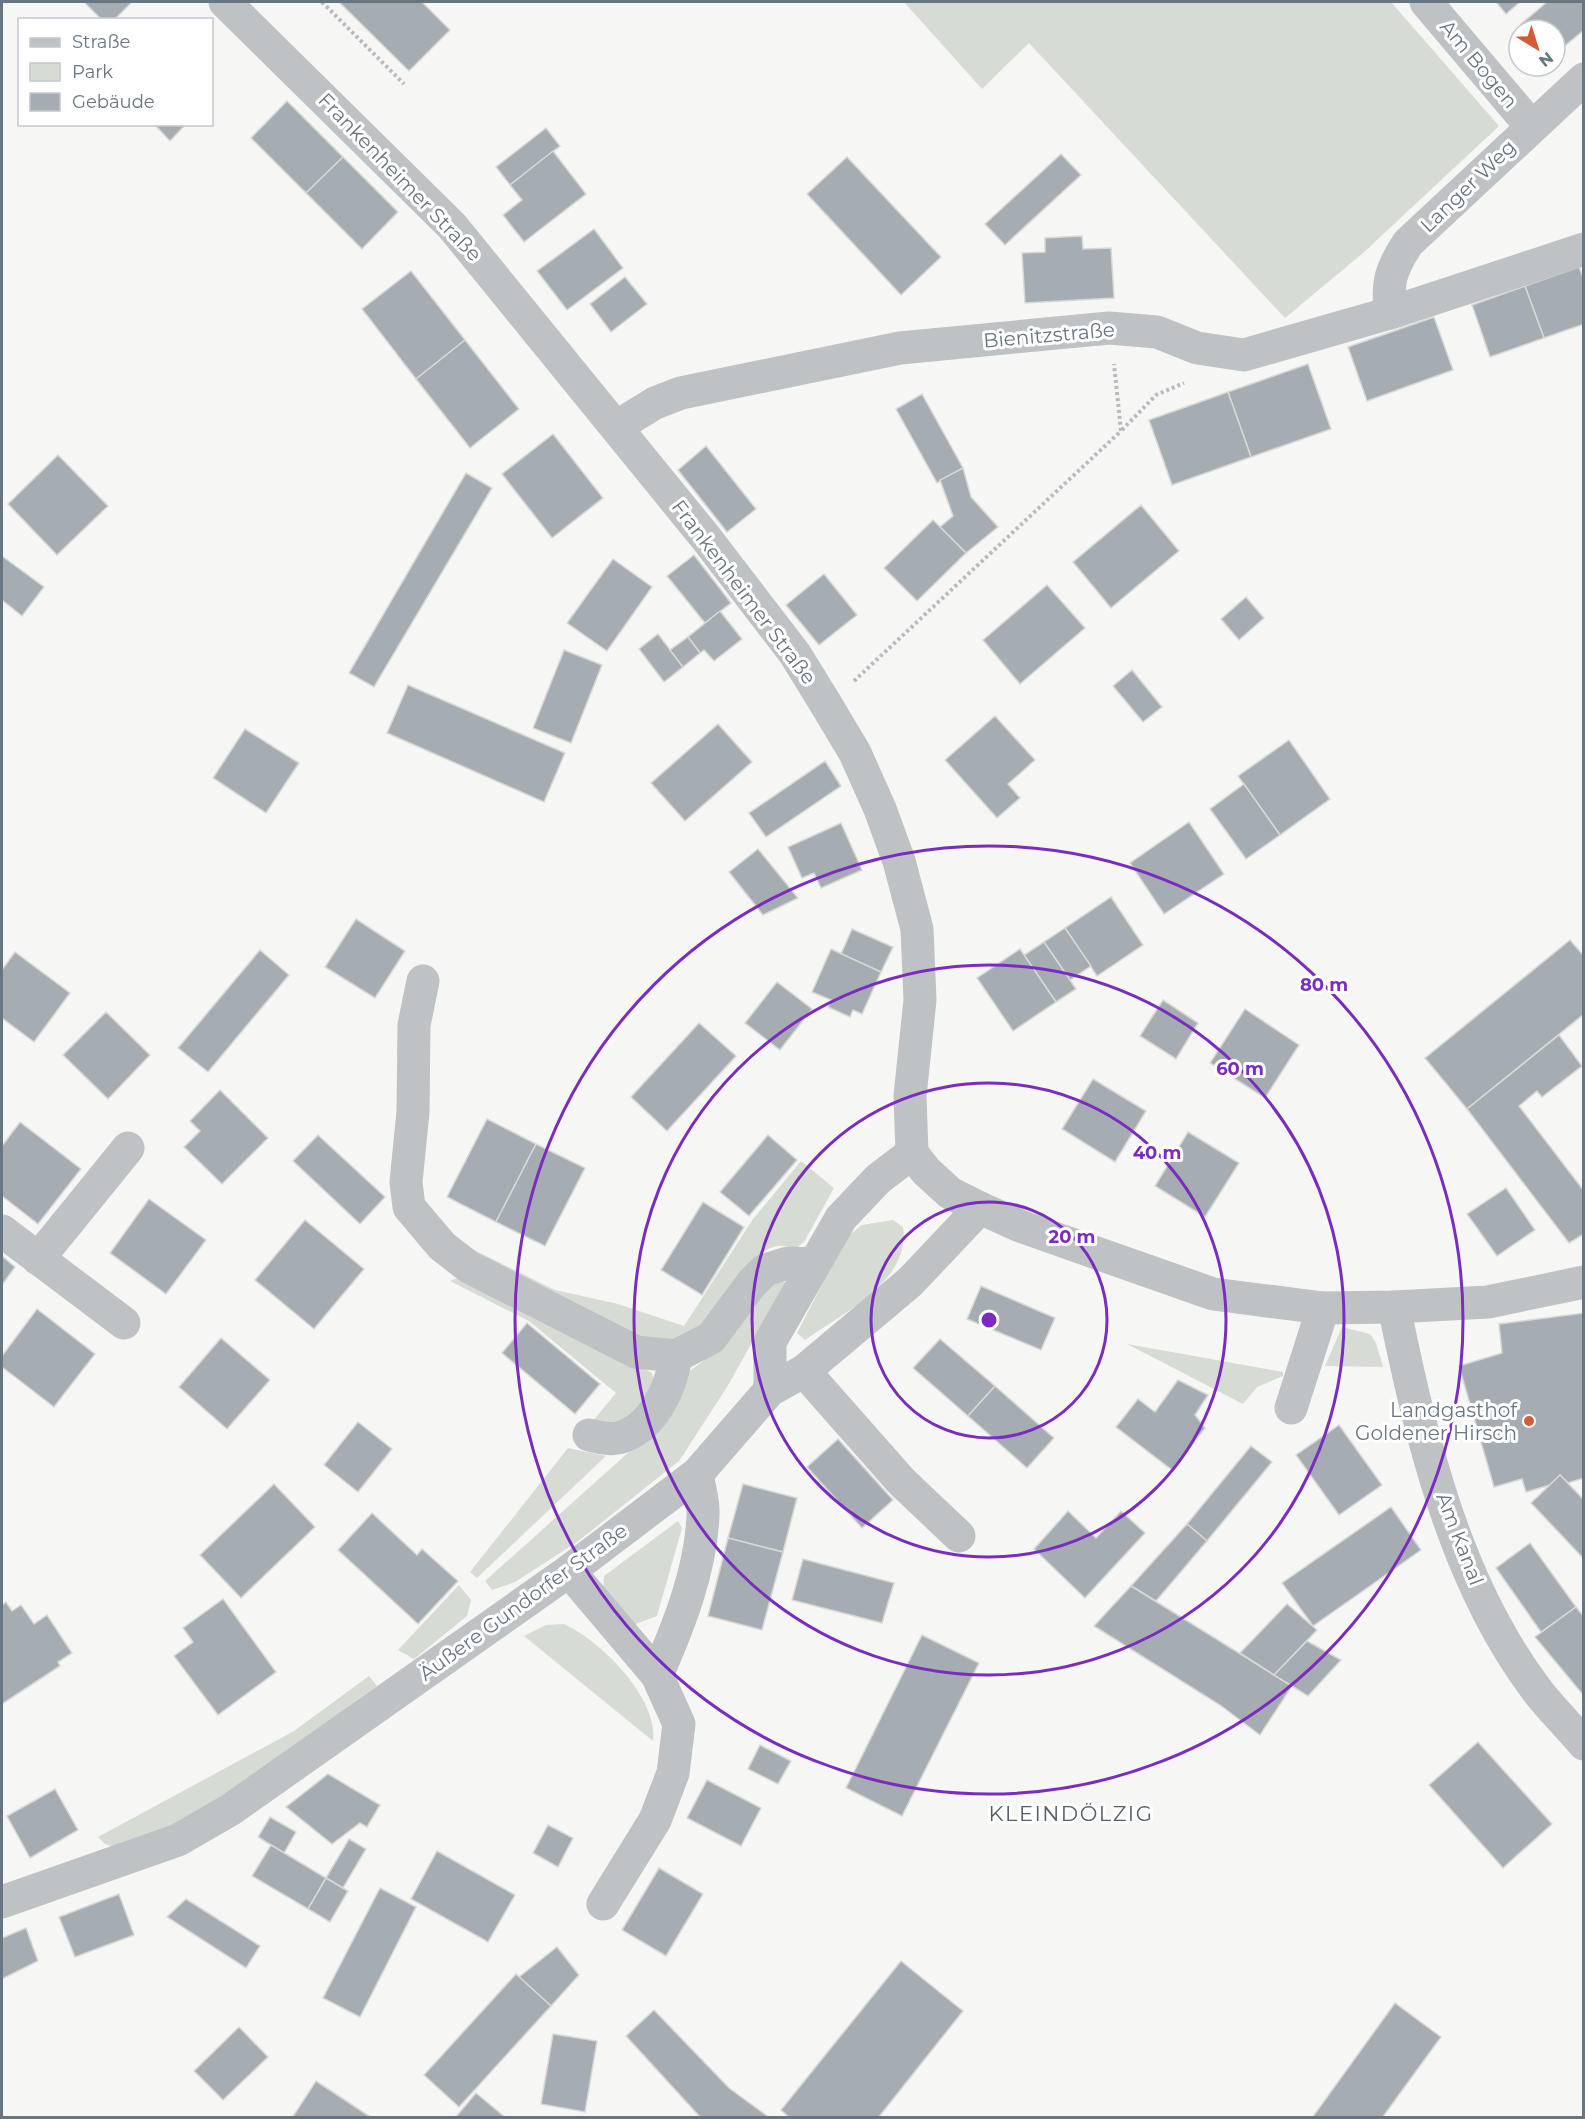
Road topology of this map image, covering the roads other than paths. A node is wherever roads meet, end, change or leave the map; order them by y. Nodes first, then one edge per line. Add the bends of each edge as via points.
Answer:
1 (225, 2) edge
2 (1426, 2) edge
3 (1584, 79) edge
4 (1531, 126) junction
5 (1584, 249) edge
6 (1390, 313) junction
7 (616, 428) junction
8 (423, 981) dead end
9 (128, 1148) dead end
10 (912, 1153) junction
11 (980, 1208) junction
12 (2, 1231) edge
13 (38, 1259) junction
14 (814, 1264) junction
15 (1584, 1282) edge
16 (1394, 1307) junction
17 (1323, 1308) junction
18 (124, 1323) dead end
19 (676, 1356) junction
20 (804, 1371) junction
21 (770, 1390) junction
22 (1291, 1408) dead end
23 (589, 1435) dead end
24 (697, 1474) junction
25 (959, 1536) dead end
26 (569, 1571) junction
27 (657, 1675) junction
28 (1584, 1744) edge
29 (2, 1902) edge
30 (603, 1904) dead end

1 - 7 street, Frankenheimer Straße via 452,226
2 - 4 street, Am Bogen
3 - 4 street, Langer Weg
4 - 6 street, Langer Weg via 1408,243 1392,269
5 - 6 street, Bienitzstraße
6 - 7 street, Bienitzstraße via 1244,355 1197,348 1157,332 1110,328 900,348 681,393 655,403
7 - 10 street, Frankenheimer Straße via 795,654 855,753 880,809 917,929 920,1000 910,1096
8 - 19 street via 414,1025 406,1182 410,1207 442,1246 469,1267 636,1352
9 - 13 street
10 - 11 street via 950,1193
10 - 14 street via 878,1179 841,1218
11 - 17 street via 1020,1226 1213,1294
11 - 20 street, Äußere Gundorfer Straße via 910,1282
12 - 13 street
13 - 18 street
14 - 19 street via 788,1263 765,1270 711,1338
14 - 21 street via 770,1342
15 - 16 street via 1488,1302
16 - 17 street
16 - 28 street, Am Kanal via 1433,1466 1463,1554 1513,1654 1536,1689
17 - 22 street
19 - 23 street via 669,1385 650,1418 617,1439
20 - 21 street, Äußere Gundorfer Straße
20 - 25 street via 901,1481
21 - 24 street, Äußere Gundorfer Straße
24 - 26 street, Äußere Gundorfer Straße
24 - 27 street via 704,1513 700,1550 678,1627
26 - 27 street
26 - 29 street, Äußere Gundorfer Straße via 230,1810 178,1840
27 - 30 street via 679,1724 673,1773 655,1820

